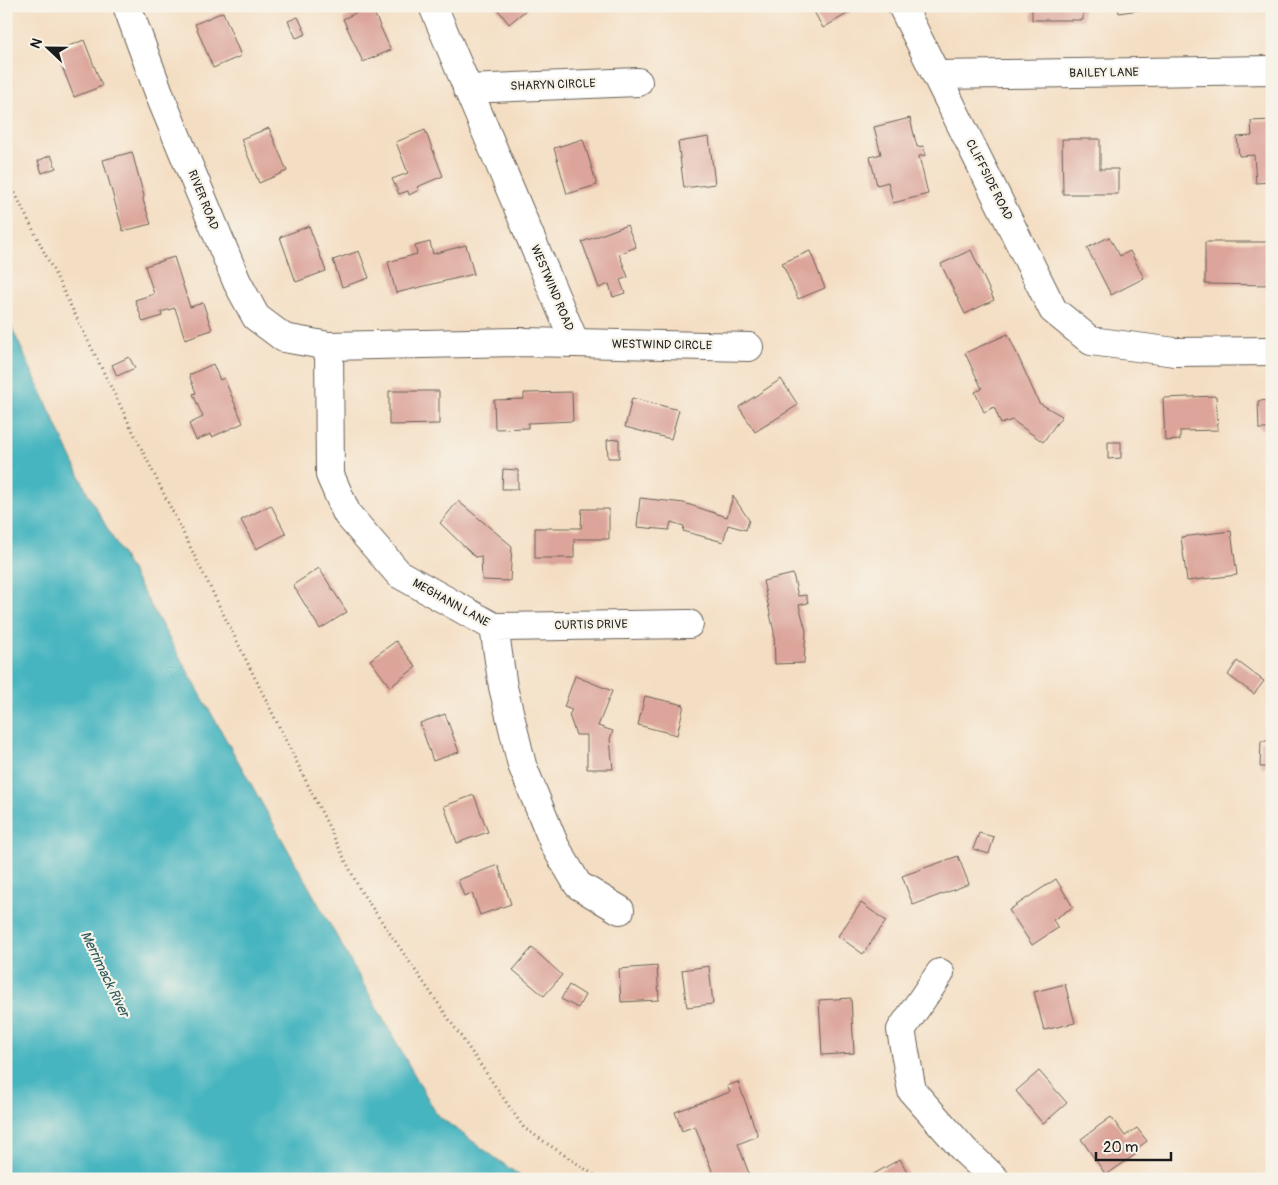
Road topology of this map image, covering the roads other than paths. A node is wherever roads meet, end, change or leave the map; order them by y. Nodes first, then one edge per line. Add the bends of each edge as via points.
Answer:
1 (128, 6) edge
2 (432, 6) edge
3 (902, 6) edge
4 (1272, 70) edge
5 (936, 75) junction
6 (638, 82) dead end
7 (467, 89) junction
8 (575, 343) junction
9 (328, 346) junction
10 (749, 347) dead end
11 (1272, 351) edge
12 (689, 624) dead end
13 (494, 627) junction
14 (620, 910) dead end
15 (940, 973) dead end
16 (995, 1179) edge

1 - 9 street, RIVER ROAD via 162,101 236,282 256,317 284,338
2 - 7 street, WESTWIND ROAD
3 - 5 street, CLIFFSIDE ROAD
4 - 5 street, BAILEY LANE
5 - 11 street, CLIFFSIDE ROAD via 1054,310 1091,341 1175,352
6 - 7 street, SHARYN CIRCLE
7 - 8 street, WESTWIND ROAD
8 - 9 street, WESTWIND ROAD
8 - 10 street, WESTWIND CIRCLE
9 - 13 street, MEGHANN LANE via 330,475 347,514 399,574
12 - 13 street, CURTIS DRIVE
13 - 14 street, MEGHANN LANE via 503,686 522,765 555,846 578,885
15 - 16 street via 901,1030 912,1091 964,1151

